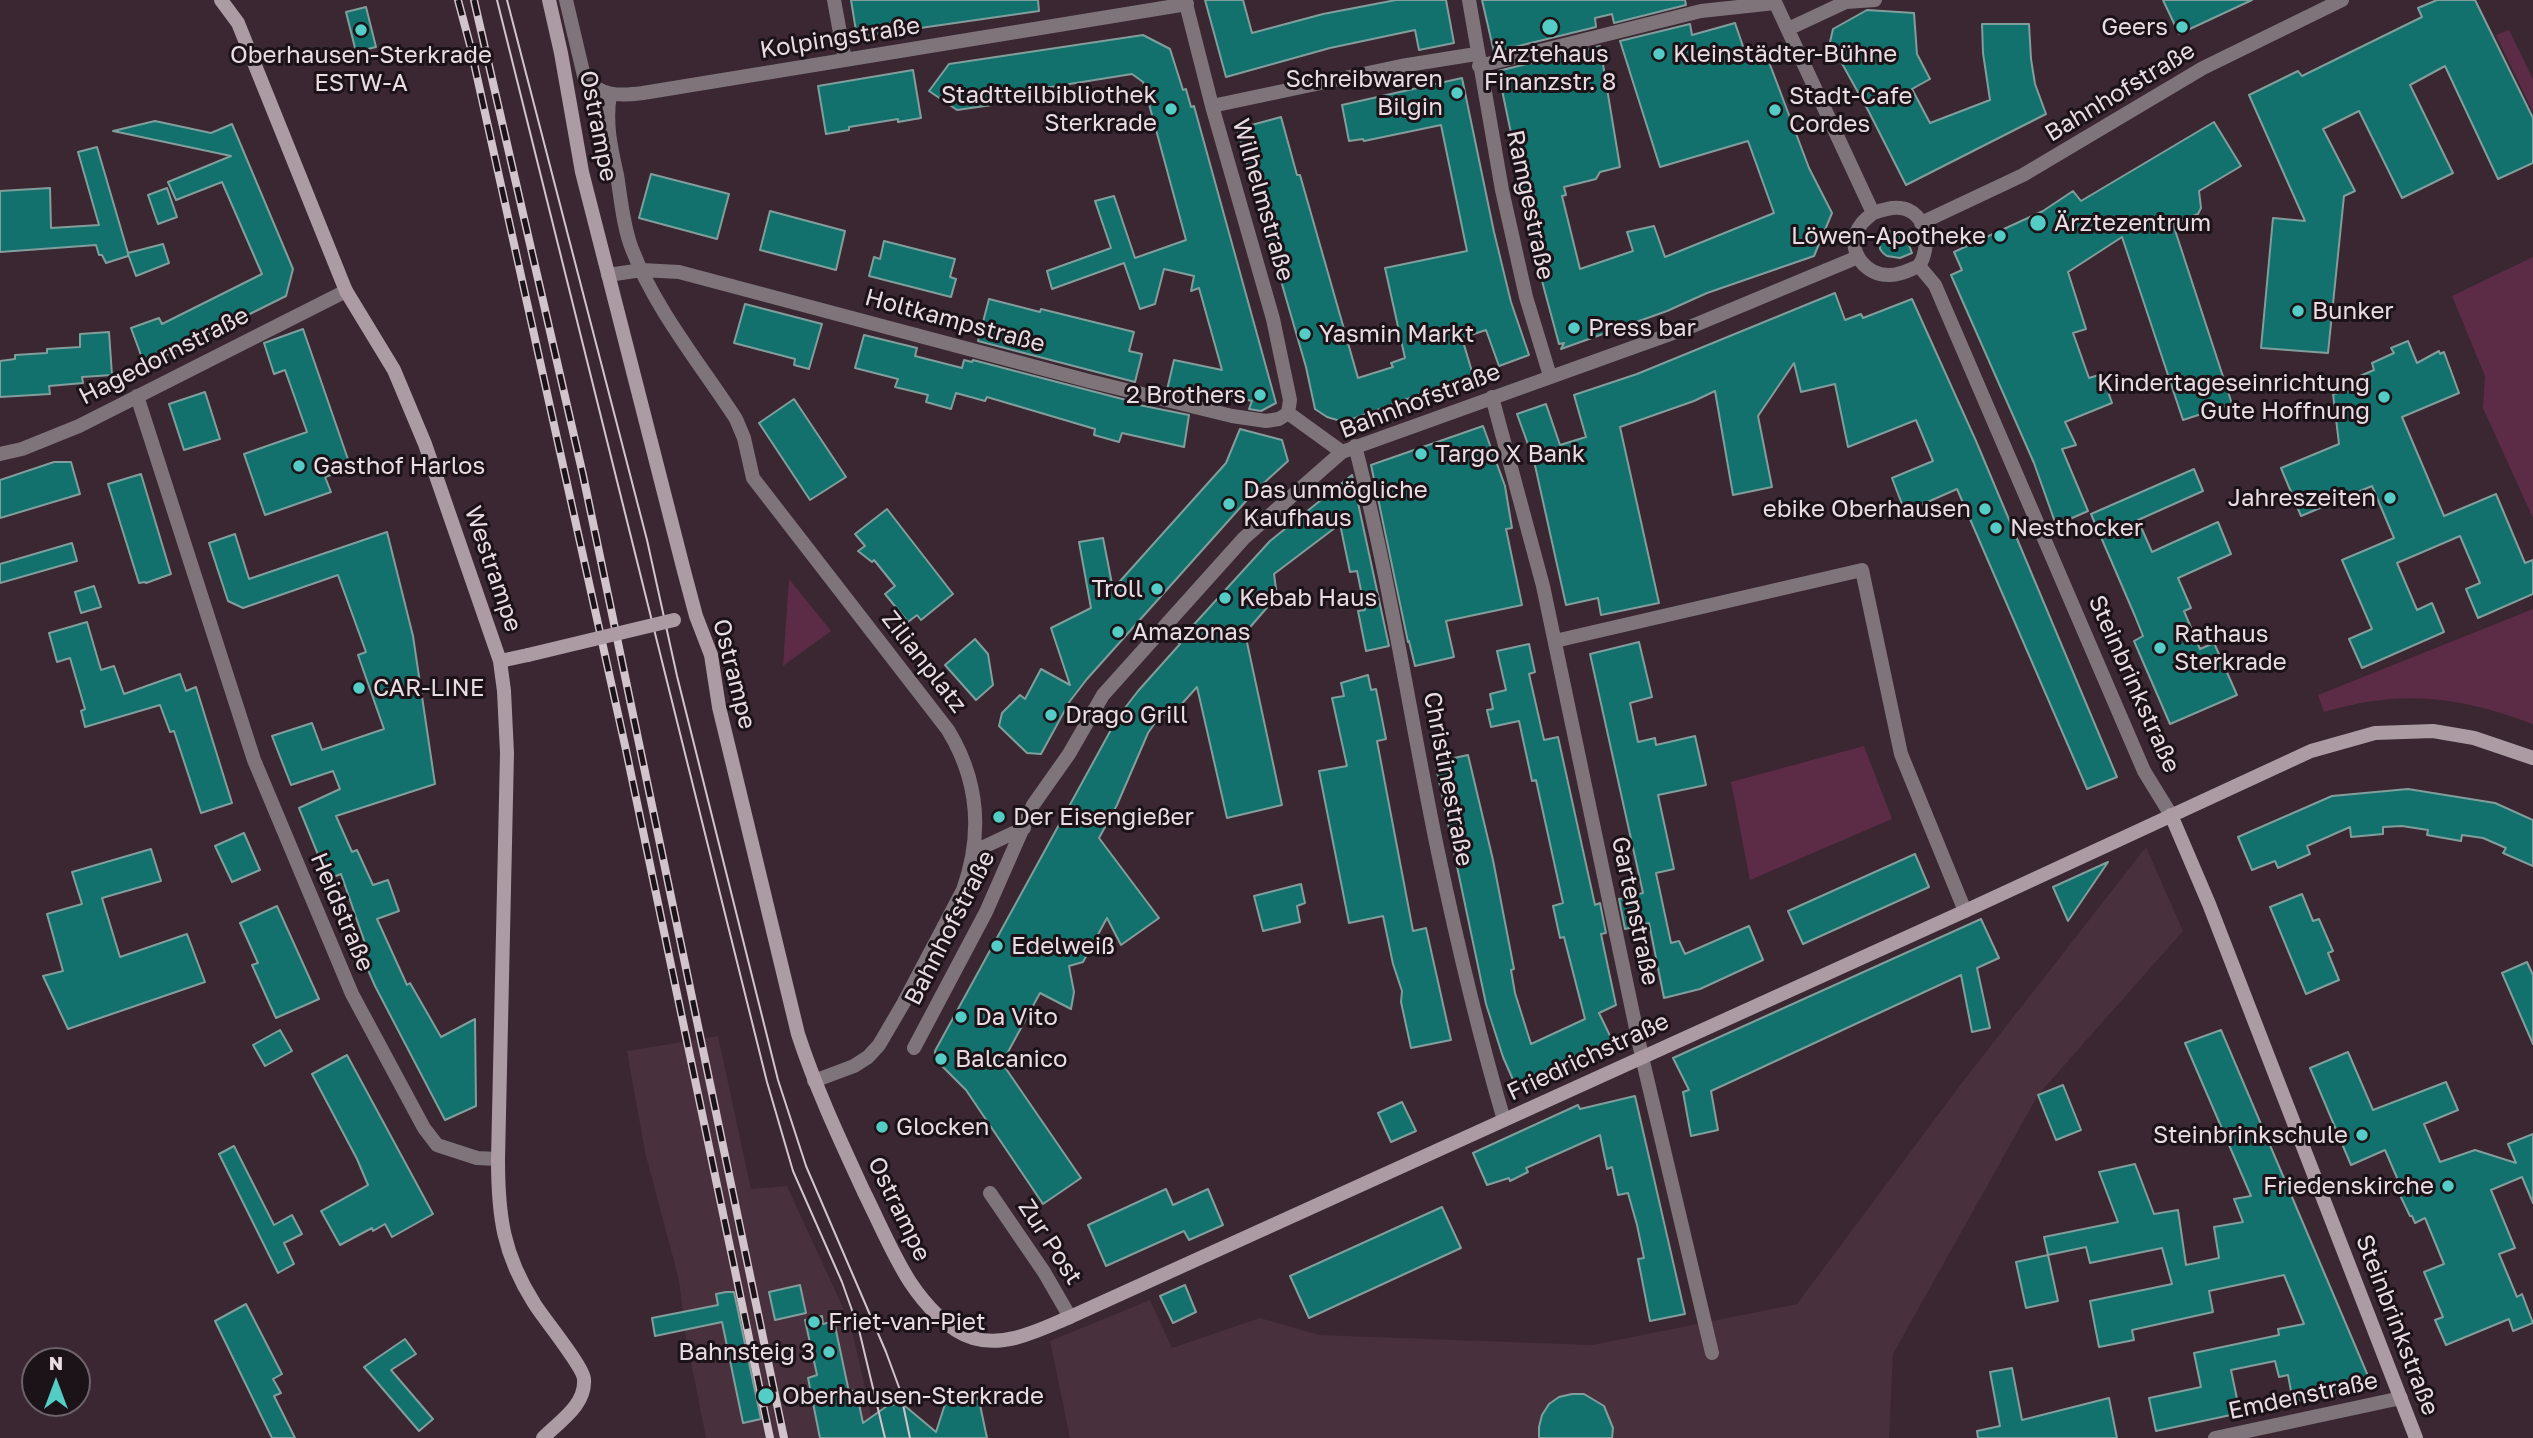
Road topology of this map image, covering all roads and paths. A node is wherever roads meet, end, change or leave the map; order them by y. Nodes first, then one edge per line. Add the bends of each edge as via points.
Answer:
1 (221, 0) edge
2 (548, 0) edge
3 (566, 0) edge
4 (834, 0) edge
5 (1469, 0) edge
6 (1875, 0) edge
7 (2342, 0) edge
8 (1775, 1) edge
9 (1186, 2) edge
10 (1788, 29) junction
11 (845, 60) junction
12 (1478, 60) junction
13 (610, 95) junction
14 (1212, 106) junction
15 (1873, 213) junction
16 (1921, 223) junction
17 (1858, 257) junction
18 (1919, 266) junction
19 (642, 270) junction
20 (608, 275) junction
21 (346, 291) junction
22 (1550, 376) junction
23 (137, 396) junction
24 (1492, 397) junction
25 (1288, 413) junction
26 (1349, 449) junction
27 (0, 454) edge
28 (696, 616) junction
29 (1555, 641) junction
30 (500, 661) junction
31 (2533, 758) edge
32 (2171, 815) junction
33 (1024, 828) junction
34 (975, 851) junction
35 (1965, 911) junction
36 (914, 1048) dead end
37 (1642, 1057) junction
38 (814, 1081) junction
39 (1504, 1120) junction
40 (498, 1159) junction
41 (990, 1193) dead end
42 (1070, 1317) junction
43 (952, 1328) joint
44 (1712, 1353) dead end
45 (2401, 1398) junction
46 (543, 1438) edge
47 (2215, 1438) edge
48 (2416, 1438) edge

1 - 21 main road, Westrampe via 238,23
2 - 20 main road, Ostrampe
3 - 13 street via 584,76
4 - 11 street
5 - 12 street, Ramgestraße
6 - 10 street via 1846,2
7 - 16 street, Bahnhofstraße via 2203,68 2023,175
8 - 10 street
8 - 12 street via 1701,11
9 - 11 street, Kolpingstraße
9 - 14 street, Wilhelmstraße
10 - 15 street
11 - 13 street, Kolpingstraße
12 - 14 street via 1401,66
12 - 22 street, Ramgestraße via 1526,297
13 - 19 street, Ostrampe via 607,110 613,157 631,246
14 - 25 street, Wilhelmstraße via 1273,319 1290,400
15 - 16 street via 1904,208
15 - 17 street via 1856,234
16 - 18 street via 1927,247
17 - 18 street via 1874,273 1889,276
17 - 22 street, Bahnhofstraße via 1690,327
18 - 32 street, Steinbrinkstraße via 1935,285 2144,771
19 - 20 street, Holtkampstraße
19 - 25 street, Holtkampstraße via 695,275 1232,416 1266,421
19 - 34 street, Zilianplatz via 736,419 753,478 953,738 974,799
20 - 28 main road, Ostrampe
21 - 23 street, Hagedornstraße
21 - 30 main road, Westrampe via 394,370 413,413
22 - 24 street, Bahnhofstraße
23 - 27 street, Hagedornstraße via 51,438
23 - 40 street, Heidstraße via 254,760 352,993 437,1145 477,1158
24 - 26 street, Bahnhofstraße
24 - 29 street, Gartenstraße
25 - 26 street
26 - 33 street, Bahnhofstraße via 1244,538 1124,670 1032,805
26 - 39 street, Christinestraße via 1386,583 1438,853
28 - 30 main road, bridge
28 - 38 main road, Ostrampe via 711,655 719,707 784,980
29 - 35 street via 1862,570 1902,754
29 - 37 street, Gartenstraße
30 - 40 main road, Westrampe via 507,766
31 - 32 main road, Friedrichstraße via 2455,734 2375,733 2311,751
32 - 35 main road, Friedrichstraße
32 - 45 main road, Steinbrinkstraße
33 - 34 street, Bahnhofstraße
33 - 36 street, Bahnhofstraße via 986,912
34 - 38 street, Zilianplatz via 963,890 878,1045 854,1066
35 - 37 main road, Friedrichstraße
37 - 39 main road, Friedrichstraße
37 - 44 street, Gartenstraße
38 - 43 main road, Ostrampe via 891,1250 917,1292
39 - 42 main road, Friedrichstraße
40 - 46 main road via 499,1213 513,1262 536,1306 584,1377 579,1403
41 - 42 street, Zur Post
42 - 43 main road, Friedrichstraße via 1002,1340 971,1338
45 - 47 street, Emdenstraße
45 - 48 main road, Steinbrinkstraße

